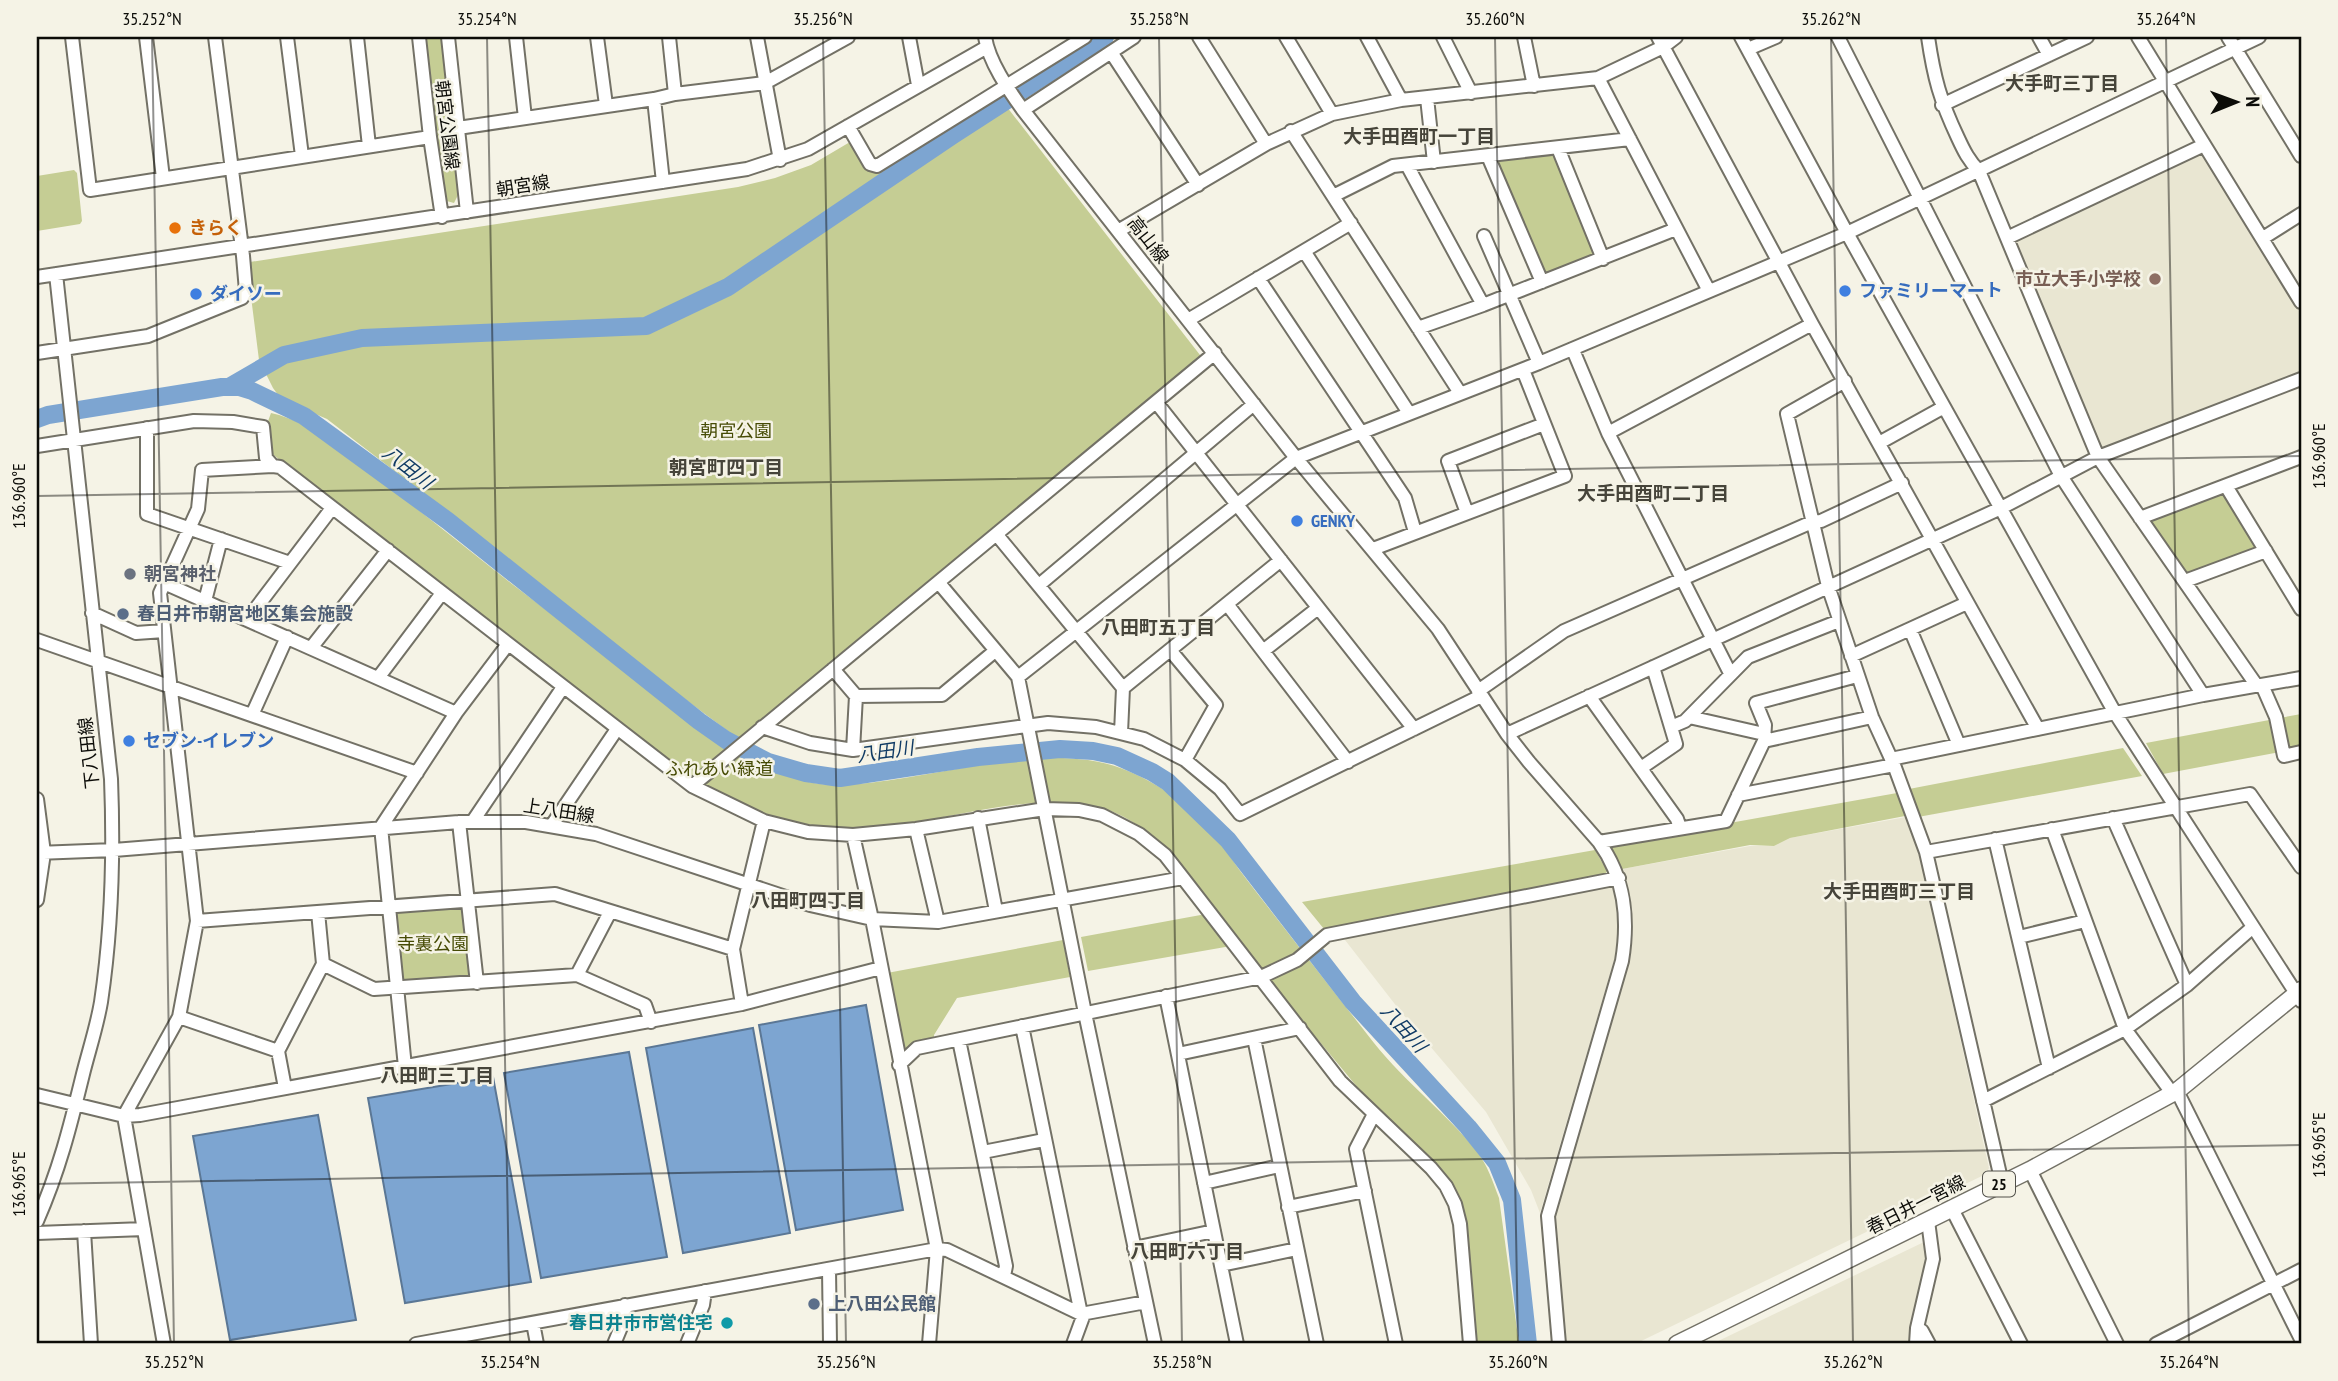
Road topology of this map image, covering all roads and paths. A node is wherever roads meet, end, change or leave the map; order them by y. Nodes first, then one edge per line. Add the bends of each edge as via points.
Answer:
1 (72, 37) edge
2 (146, 37) edge
3 (215, 37) edge
4 (287, 37) edge
5 (356, 37) edge
6 (419, 37) edge
7 (448, 37) edge
8 (516, 37) edge
9 (597, 37) edge
10 (669, 37) edge
11 (757, 37) edge
12 (848, 37) edge
13 (909, 37) edge
14 (1085, 37) edge
15 (1134, 37) edge
16 (1199, 37) edge
17 (1286, 37) edge
18 (1367, 37) edge
19 (1445, 37) edge
20 (1524, 37) edge
21 (1676, 37) edge
22 (1741, 37) edge
23 (1776, 37) edge
24 (1838, 37) edge
25 (1928, 37) edge
26 (2039, 37) edge
27 (2087, 37) edge
28 (2138, 37) edge
29 (2259, 37) edge
30 (833, 41) edge
31 (1071, 41) edge
32 (986, 42) edge
33 (1661, 42) edge
34 (2231, 42) edge
35 (1748, 49) junction
36 (1111, 52) junction
37 (2049, 55) junction
38 (1598, 78) junction
39 (2166, 81) junction
40 (765, 83) junction
41 (918, 85) junction
42 (1534, 86) junction
43 (1011, 92) junction
44 (1471, 93) junction
45 (676, 94) junction
46 (1427, 98) junction
47 (654, 99) junction
48 (1401, 100) junction
49 (606, 105) junction
50 (1942, 105) junction
51 (1023, 110) junction
52 (1332, 114) junction
53 (526, 118) junction
54 (848, 126) junction
55 (458, 128) junction
56 (1291, 131) junction
57 (430, 137) junction
58 (1630, 139) junction
59 (1266, 144) junction
60 (2204, 145) junction
61 (369, 146) junction
62 (1558, 148) junction
63 (302, 156) junction
64 (1488, 156) junction
65 (2301, 156) edge
66 (780, 160) junction
67 (1434, 162) junction
68 (1407, 165) junction
69 (231, 167) junction
70 (1979, 171) junction
71 (163, 178) junction
72 (663, 182) junction
73 (1198, 185) junction
74 (1333, 196) junction
75 (1920, 198) junction
76 (467, 212) junction
77 (2301, 214) edge
78 (442, 217) junction
79 (1351, 223) junction
80 (1676, 229) junction
81 (1118, 231) junction
82 (1847, 233) junction
83 (1484, 236) dead end
84 (2007, 238) junction
85 (2263, 238) junction
86 (242, 247) junction
87 (1304, 251) junction
88 (1603, 259) junction
89 (1779, 262) junction
90 (56, 274) junction
91 (37, 277) edge
92 (1258, 278) junction
93 (1542, 282) junction
94 (1709, 291) junction
95 (1510, 295) junction
96 (2301, 302) edge
97 (1483, 305) junction
98 (1188, 320) junction
99 (1812, 324) junction
100 (1418, 328) junction
101 (65, 348) junction
102 (1573, 349) junction
103 (37, 353) edge
104 (1215, 354) junction
105 (1539, 363) junction
106 (1523, 370) junction
107 (2301, 379) edge
108 (1845, 381) junction
109 (1460, 393) junction
110 (1156, 402) junction
111 (1254, 404) junction
112 (1944, 407) junction
113 (1409, 413) junction
114 (1544, 424) junction
115 (147, 428) junction
116 (1360, 433) junction
117 (1608, 433) junction
118 (73, 435) junction
119 (1879, 443) junction
120 (37, 446) edge
121 (1197, 454) junction
122 (2098, 457) junction
123 (2301, 457) edge
124 (1296, 458) junction
125 (273, 466) junction
126 (2061, 476) junction
127 (1902, 483) junction
128 (2226, 486) junction
129 (1237, 504) junction
130 (332, 508) junction
131 (2001, 508) junction
132 (1467, 513) junction
133 (2140, 517) junction
134 (1812, 522) junction
135 (189, 527) junction
136 (1415, 532) junction
137 (997, 535) junction
138 (1933, 538) junction
139 (221, 539) junction
140 (1373, 549) junction
141 (388, 550) junction
142 (2266, 551) junction
143 (1281, 560) junction
144 (290, 563) junction
145 (1684, 580) junction
146 (2185, 581) junction
147 (164, 583) junction
148 (939, 583) junction
149 (1039, 585) junction
150 (1828, 586) junction
151 (442, 593) junction
152 (205, 601) junction
153 (1968, 603) junction
154 (1227, 604) junction
155 (1318, 608) junction
156 (2301, 609) edge
157 (92, 613) junction
158 (247, 620) junction
159 (1839, 621) junction
160 (1910, 629) junction
161 (164, 631) junction
162 (1077, 631) junction
163 (287, 638) junction
164 (1714, 639) junction
165 (37, 640) edge
166 (508, 644) junction
167 (311, 648) junction
168 (1170, 650) junction
169 (995, 651) junction
170 (1263, 651) junction
171 (1851, 656) junction
172 (97, 661) junction
173 (1653, 667) junction
174 (833, 669) junction
175 (1730, 673) junction
176 (1857, 676) junction
177 (1018, 677) junction
178 (378, 678) junction
179 (2301, 678) edge
180 (2259, 685) junction
181 (170, 687) junction
182 (563, 687) junction
183 (1123, 688) junction
184 (1479, 693) junction
185 (2203, 695) junction
186 (856, 696) junction
187 (1589, 696) junction
188 (456, 713) junction
189 (2115, 713) junction
190 (252, 715) junction
191 (1689, 717) junction
192 (1872, 717) junction
193 (1029, 726) junction
194 (1671, 727) junction
195 (617, 729) junction
196 (1414, 729) junction
197 (2038, 729) junction
198 (757, 731) junction
199 (1121, 733) junction
200 (1507, 734) junction
201 (1764, 737) junction
202 (1959, 745) junction
203 (853, 750) junction
204 (2301, 752) edge
205 (1185, 760) junction
206 (1348, 762) junction
207 (1893, 762) junction
208 (1641, 768) junction
209 (417, 773) junction
210 (692, 786) junction
211 (1738, 795) junction
212 (37, 799) edge
213 (2175, 807) junction
214 (1045, 809) junction
215 (978, 818) junction
216 (2113, 818) junction
217 (764, 821) junction
218 (466, 822) junction
219 (552, 825) junction
220 (381, 827) junction
221 (1680, 828) junction
222 (916, 829) junction
223 (2052, 830) junction
224 (853, 835) junction
225 (1995, 839) junction
226 (1599, 842) junction
227 (188, 843) junction
228 (114, 850) junction
229 (1926, 852) junction
230 (40, 853) edge
231 (2301, 867) edge
232 (1183, 878) junction
233 (1619, 878) junction
234 (750, 884) junction
235 (37, 900) edge
236 (467, 900) junction
237 (1063, 900) junction
238 (389, 906) junction
239 (996, 911) junction
240 (318, 912) junction
241 (610, 912) junction
242 (872, 919) junction
243 (2085, 920) junction
244 (197, 921) junction
245 (938, 922) junction
246 (2253, 928) junction
247 (2019, 937) junction
248 (733, 949) junction
249 (323, 964) junction
250 (881, 968) junction
251 (577, 975) junction
252 (1261, 977) junction
253 (477, 983) junction
254 (2187, 985) junction
255 (397, 988) junction
256 (1166, 996) junction
257 (2299, 996) edge
258 (742, 1004) junction
259 (1085, 1013) junction
260 (180, 1017) junction
261 (651, 1022) junction
262 (1022, 1026) junction
263 (1300, 1028) junction
264 (2125, 1029) junction
265 (1254, 1038) junction
266 (959, 1040) junction
267 (278, 1051) junction
268 (1178, 1054) junction
269 (899, 1065) junction
270 (405, 1067) junction
271 (2049, 1068) junction
272 (285, 1087) junction
273 (2174, 1092) junction
274 (37, 1095) edge
275 (1983, 1101) junction
276 (76, 1105) junction
277 (1374, 1114) junction
278 (124, 1116) junction
279 (1044, 1140) junction
280 (983, 1152) junction
281 (1279, 1166) junction
282 (2030, 1170) junction
283 (1204, 1183) junction
284 (2002, 1183) junction
285 (1365, 1192) junction
286 (1288, 1207) junction
287 (1952, 1209) junction
288 (37, 1221) edge
289 (1928, 1221) junction
290 (144, 1229) junction
291 (84, 1231) junction
292 (1214, 1231) junction
293 (37, 1233) edge
294 (1134, 1248) junction
295 (937, 1249) junction
296 (1297, 1249) junction
297 (1221, 1265) junction
298 (829, 1269) junction
299 (2301, 1270) edge
300 (1004, 1276) junction
301 (2273, 1284) junction
302 (705, 1291) junction
303 (1146, 1302) junction
304 (625, 1305) junction
305 (1083, 1314) junction
306 (533, 1323) junction
307 (1917, 1328) junction
308 (2301, 1339) edge
309 (457, 1341) edge
310 (90, 1344) edge
311 (164, 1344) edge
312 (416, 1344) edge
313 (537, 1344) edge
314 (614, 1344) edge
315 (687, 1344) edge
316 (830, 1344) edge
317 (929, 1344) edge
318 (1073, 1344) edge
319 (1155, 1344) edge
320 (1237, 1344) edge
321 (1317, 1344) edge
322 (1396, 1344) edge
323 (1470, 1344) edge
324 (1559, 1344) edge
325 (1676, 1344) edge
326 (1916, 1344) edge
327 (1929, 1344) edge
328 (2021, 1344) edge
329 (2117, 1344) edge
330 (2156, 1344) edge

1 - 71 street via 90,190
2 - 71 street
3 - 69 street
4 - 63 street
5 - 61 street
6 - 57 street, 朝宮公園線
7 - 55 street, 朝宮公園線
8 - 53 street
9 - 49 street
10 - 45 street
11 - 40 street
12 - 30 street
13 - 41 street
14 - 31 street
15 - 36 street
16 - 59 street
17 - 52 street
18 - 48 street
19 - 44 street
20 - 42 street
21 - 33 street
22 - 35 street
23 - 35 street
24 - 75 street
25 - 50 street
26 - 37 street
27 - 37 street
28 - 39 street
29 - 34 street
30 - 40 street
31 - 43 street
32 - 41 street, 朝宮線
32 - 43 street, 高山線
33 - 38 street
33 - 89 street
34 - 39 street
34 - 65 street
35 - 82 street
36 - 51 street
36 - 73 street
37 - 50 street
38 - 42 street
38 - 58 street
39 - 60 street
39 - 70 street
40 - 45 street
40 - 66 street
41 - 54 street, 朝宮線
42 - 44 street
43 - 51 street, 高山線
43 - 54 street via 877,166 870,164
44 - 46 street
45 - 47 street
46 - 48 street
46 - 67 street
47 - 49 street
47 - 72 street
48 - 52 street
49 - 53 street
50 - 70 street via 1969,162
51 - 81 street, 高山線
52 - 56 street
53 - 55 street
54 - 66 street, 朝宮線
55 - 76 street, 朝宮公園線
56 - 59 street
56 - 74 street
57 - 61 street
57 - 78 street, 朝宮公園線
58 - 62 street
58 - 80 street
59 - 73 street
60 - 84 street
60 - 85 street
61 - 63 street
62 - 64 street
62 - 88 street
63 - 69 street
64 - 67 street
64 - 93 street
66 - 72 street, 朝宮線
67 - 68 street
68 - 74 street via 1393,166
68 - 97 street
69 - 71 street
69 - 86 street
70 - 75 street
70 - 84 street
72 - 76 street, 朝宮線
73 - 81 street
74 - 79 street
75 - 82 street
75 - 126 street
76 - 78 street, 朝宮線
77 - 85 street
78 - 86 street, 朝宮線
79 - 87 street
79 - 100 street
80 - 88 street
80 - 94 street
81 - 98 street, 高山線
82 - 89 street
82 - 112 street
83 - 95 street
84 - 122 street
85 - 96 street
86 - 90 street, 朝宮線
86 - 101 street via 246,291 242,298 148,336
87 - 92 street
87 - 113 street
88 - 93 street
89 - 94 street
89 - 99 street
90 - 91 street, 朝宮線
90 - 101 street, 下八田線
92 - 98 street
92 - 116 street
93 - 95 street
94 - 102 street
95 - 97 street
95 - 105 street
97 - 100 street
98 - 104 street, 高山線
99 - 108 street
99 - 117 street
100 - 109 street
101 - 103 street
101 - 118 street, 下八田線
102 - 105 street
102 - 117 street
104 - 110 street
104 - 111 street, 高山線
105 - 106 street
106 - 109 street
106 - 114 street
107 - 122 street
108 - 119 street
108 - 134 street via 1787,414
109 - 113 street
110 - 121 street
110 - 137 street
111 - 121 street
111 - 124 street, 高山線
112 - 119 street
112 - 131 street
113 - 116 street
114 - 132 street via 1448,461
114 - 132 street via 1565,476
115 - 118 street
115 - 125 street via 194,421 263,428 266,458
115 - 135 street via 147,514
116 - 124 street
116 - 136 street via 1405,498
117 - 145 street
118 - 120 street
118 - 157 street, 下八田線
119 - 127 street
121 - 129 street
121 - 149 street
122 - 126 street
122 - 133 street
123 - 128 street
124 - 129 street
124 - 140 street, 高山線
125 - 130 street
125 - 135 street via 202,470 198,509
126 - 131 street
126 - 185 street
127 - 134 street
127 - 138 street
128 - 133 street
128 - 142 street
129 - 143 street
129 - 162 street
130 - 141 street
130 - 144 street
131 - 138 street
131 - 189 street
132 - 136 street
133 - 146 street
134 - 145 street
134 - 150 street
135 - 139 street
135 - 147 street
136 - 140 street
137 - 148 street
137 - 149 street
138 - 150 street
138 - 153 street
139 - 144 street
139 - 152 street
140 - 184 street, 高山線 via 1438,629
141 - 151 street
141 - 167 street
142 - 146 street
142 - 156 street
143 - 154 street
143 - 155 street
144 - 158 street
145 - 164 street
145 - 184 street via 1564,631
146 - 180 street
147 - 152 street
147 - 161 street via 160,593
148 - 169 street
148 - 174 street
149 - 162 street
150 - 159 street
150 - 164 street
151 - 166 street
151 - 178 street
152 - 158 street
153 - 160 street
153 - 197 street
154 - 168 street
154 - 170 street
155 - 170 street
155 - 196 street
157 - 161 street via 135,634
157 - 172 street, 下八田線
158 - 163 street
159 - 171 street
159 - 175 street via 1748,657
160 - 171 street
160 - 202 street
161 - 181 street
162 - 177 street
162 - 183 street
163 - 167 street
163 - 190 street
164 - 173 street
164 - 175 street
165 - 172 street
166 - 182 street
166 - 188 street
167 - 178 street
168 - 183 street
168 - 205 street via 1216,705
169 - 177 street
169 - 186 street via 942,695
170 - 206 street
171 - 176 street
172 - 181 street
172 - 228 street, 下八田線
173 - 187 street
173 - 194 street
174 - 186 street
174 - 198 street
175 - 191 street
176 - 192 street
176 - 201 street via 1756,703 1765,725
177 - 193 street
178 - 188 street
179 - 180 street
180 - 185 street
180 - 204 street via 2276,717 2284,756
181 - 190 street
181 - 227 street
182 - 195 street
182 - 218 street
183 - 199 street
184 - 196 street
184 - 200 street, 高山線
185 - 189 street
186 - 203 street
187 - 200 street
187 - 208 street
188 - 209 street
189 - 197 street
189 - 213 street
190 - 209 street
191 - 194 street
191 - 201 street
192 - 201 street
192 - 207 street
193 - 199 street via 1069,724
193 - 203 street
193 - 214 street
194 - 208 street via 1676,744
195 - 210 street
195 - 219 street
196 - 206 street
197 - 202 street
198 - 203 street
198 - 210 street
199 - 205 street
200 - 226 street, 高山線
201 - 211 street
202 - 207 street
205 - 206 street via 1220,789 1240,814
207 - 211 street
207 - 229 street
208 - 221 street
209 - 220 street
210 - 217 street
211 - 221 street via 1726,821
212 - 230 street
213 - 216 street
213 - 231 street via 2250,794
213 - 246 street
214 - 215 street
214 - 232 street via 1079,810 1120,823 1165,855
214 - 237 street
215 - 222 street
215 - 239 street
216 - 223 street
216 - 254 street
217 - 224 street via 808,832
217 - 234 street
218 - 219 street, 上八田線
218 - 220 street, 上八田線
218 - 236 street
219 - 234 street, 上八田線 via 596,834
220 - 227 street, 上八田線
220 - 238 street
221 - 226 street
222 - 224 street
222 - 245 street
223 - 225 street
223 - 243 street
224 - 242 street
225 - 229 street
225 - 247 street
226 - 233 street, 高山線
227 - 228 street, 上八田線
227 - 244 street
228 - 230 street, 上八田線
228 - 276 street, 下八田線 via 100,1004
229 - 275 street
230 - 235 street
232 - 237 street, 上八田線
232 - 252 street
233 - 252 street via 1327,936 1297,960
233 - 324 street, 高山線 via 1625,906 1622,961 1548,1216
234 - 242 street, 上八田線 via 810,905
234 - 248 street
236 - 238 street
236 - 241 street via 555,894
236 - 253 street
237 - 239 street, 上八田線
237 - 259 street
238 - 240 street
238 - 255 street
239 - 245 street, 上八田線
240 - 244 street
240 - 249 street
241 - 248 street
241 - 251 street
242 - 245 street, 上八田線
242 - 250 street
243 - 247 street
243 - 264 street
244 - 260 street
246 - 254 street
246 - 257 street
247 - 271 street
248 - 258 street
249 - 255 street via 374,989
249 - 267 street
250 - 258 street
250 - 269 street
251 - 253 street
251 - 261 street via 645,1005
252 - 256 street
252 - 263 street
253 - 255 street
254 - 264 street
255 - 270 street
256 - 259 street
256 - 268 street
257 - 273 main road, 春日井一宮線 / 25
258 - 261 street
259 - 262 street
259 - 294 street
260 - 267 street
260 - 278 street
261 - 270 street
262 - 266 street
262 - 279 street
263 - 265 street
263 - 277 street via 1340,1081
264 - 271 street
264 - 273 street
265 - 268 street
265 - 281 street
266 - 269 street via 917,1048
266 - 280 street
267 - 272 street
268 - 283 street
269 - 295 street
270 - 272 street
271 - 275 street
272 - 278 street
273 - 282 main road, 春日井一宮線 / 25
273 - 301 street
274 - 276 street
275 - 284 street
276 - 278 street
276 - 288 street, 下八田線
277 - 285 street via 1356,1149
277 - 323 street via 1431,1168 1455,1204
278 - 290 street
279 - 280 street
279 - 305 street
280 - 300 street via 1006,1266
281 - 283 street
281 - 286 street
282 - 284 main road, 春日井一宮線 / 25
282 - 329 street
283 - 292 street
284 - 287 main road, 春日井一宮線 / 25
285 - 286 street
285 - 322 street
286 - 296 street
287 - 289 main road, 春日井一宮線 / 25
287 - 328 street
289 - 307 street via 1933,1259
289 - 325 main road, 春日井一宮線 / 25
290 - 291 street
290 - 311 street
291 - 293 street
291 - 310 street
292 - 294 street
292 - 297 street
294 - 303 street
295 - 298 street
295 - 300 street
295 - 317 street
296 - 297 street
296 - 321 street
297 - 320 street
298 - 302 street
298 - 316 street
299 - 301 street
300 - 305 street
301 - 308 street
301 - 330 street
302 - 304 street
302 - 315 street via 704,1305
303 - 305 street
303 - 319 street
304 - 306 street
304 - 314 street
305 - 318 street
306 - 309 street
306 - 313 street
307 - 326 street
307 - 327 street
309 - 312 street

